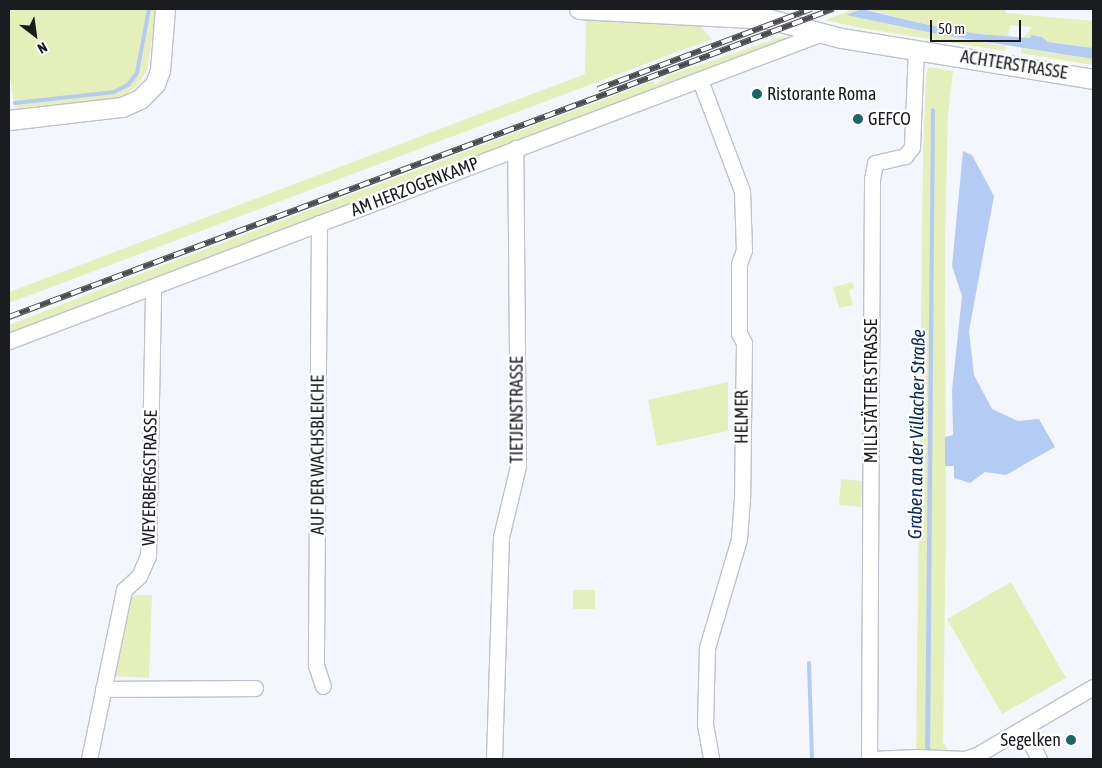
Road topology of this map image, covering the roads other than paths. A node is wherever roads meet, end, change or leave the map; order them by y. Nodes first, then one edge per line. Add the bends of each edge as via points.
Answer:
1 (165, 9) edge
2 (578, 9) edge
3 (822, 33) junction
4 (916, 49) junction
5 (1093, 79) edge
6 (700, 80) junction
7 (9, 120) edge
8 (516, 148) junction
9 (319, 223) junction
10 (153, 288) junction
11 (9, 341) edge
12 (323, 686) dead end
13 (1093, 687) edge
14 (255, 688) dead end
15 (103, 689) junction
16 (1026, 726) junction
17 (89, 759) edge
18 (494, 759) edge
19 (711, 759) edge
20 (871, 759) edge
21 (1039, 759) edge

1 - 7 street via 160,70 155,84 140,99 122,108
2 - 3 street, ACHTERSTRASSE via 769,19
3 - 4 street, ACHTERSTRASSE
3 - 6 street, AM HERZOGENKAMP
4 - 5 street, ACHTERSTRASSE
4 - 20 street, MILLSTÄTTER STRASSE via 912,146 905,156 875,163 872,178
6 - 8 street, AM HERZOGENKAMP
6 - 19 street, HELMER via 742,191 744,250 739,264 739,333 744,343 742,498 739,539 732,570 707,648 706,724
8 - 9 street, AM HERZOGENKAMP
8 - 18 street, TIETJENSTRASSE via 518,466 500,537
9 - 10 street, AM HERZOGENKAMP
9 - 12 street, AUF DER WACHSBLEICHE via 316,665
10 - 11 street, AM HERZOGENKAMP
10 - 15 street, WEYERBERGSTRASSE via 148,556 139,576 124,590
13 - 16 street
14 - 15 street
15 - 17 street, WEYERBERGSTRASSE
16 - 20 street via 965,759
16 - 21 street

